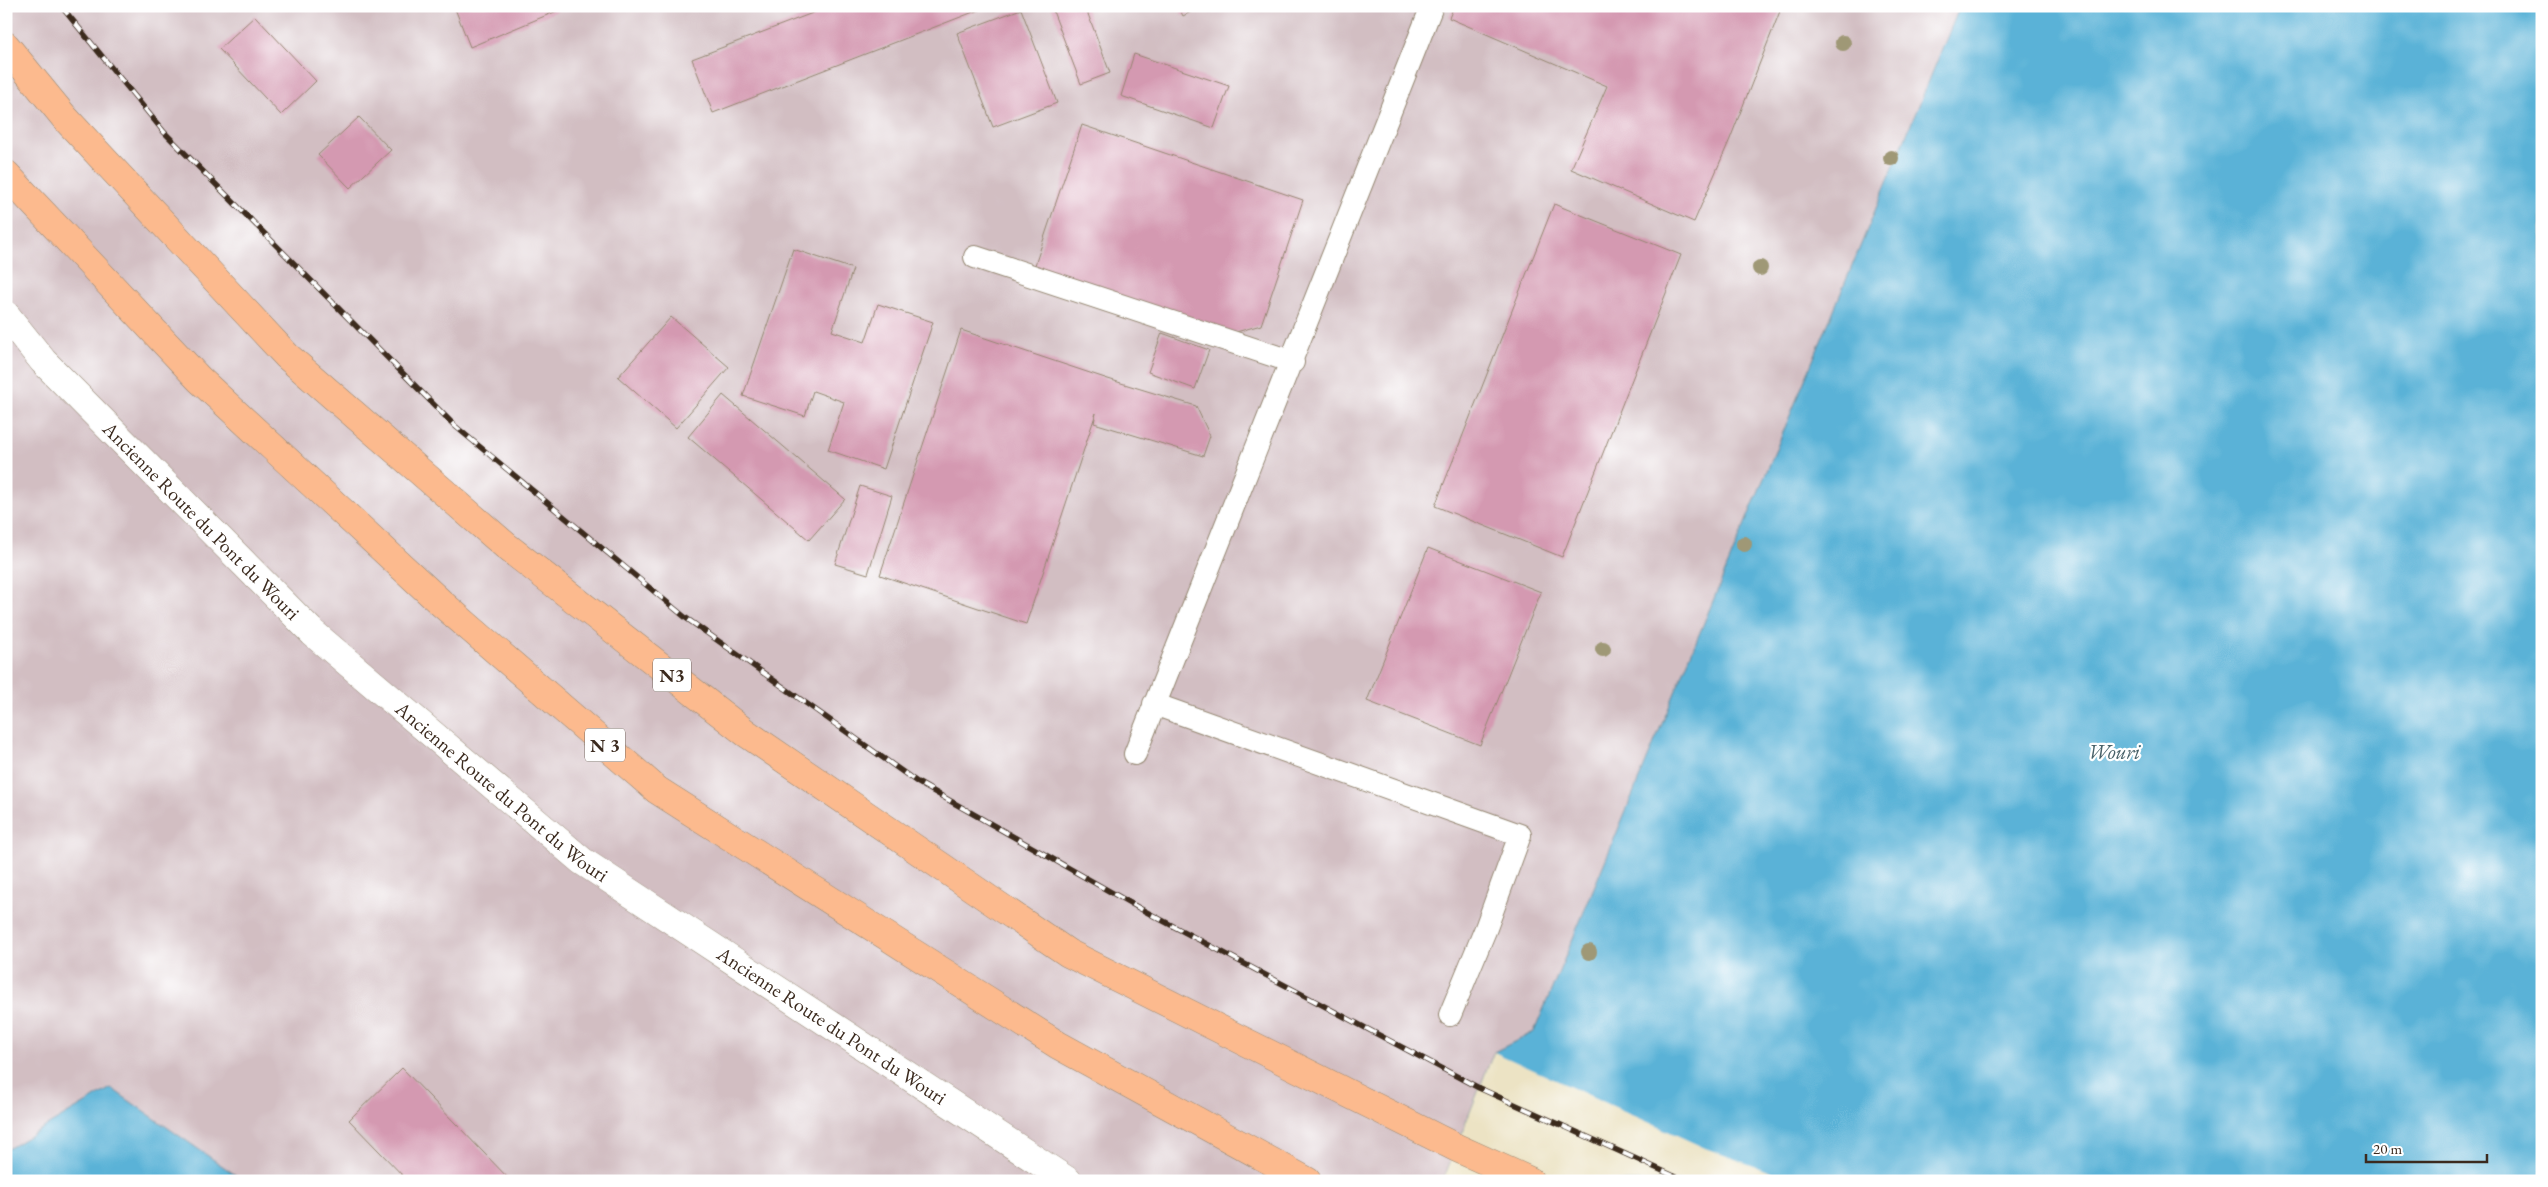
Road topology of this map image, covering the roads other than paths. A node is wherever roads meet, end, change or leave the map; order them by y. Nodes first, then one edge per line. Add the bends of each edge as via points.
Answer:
1 (1432, 6) edge
2 (6, 46) edge
3 (6, 174) edge
4 (975, 258) dead end
5 (6, 315) edge
6 (1293, 362) junction
7 (1154, 704) junction
8 (1135, 754) dead end
9 (1450, 1016) dead end
10 (1068, 1181) edge
11 (1307, 1181) edge
12 (1530, 1181) edge

1 - 6 lane
2 - 12 highway, N3 via 65,118 287,356 506,546 746,733 1068,953 1456,1148
3 - 11 highway, N 3 via 199,379 440,602 657,790 1058,1045
4 - 6 lane
5 - 10 street, Ancienne Route du Pont du Wouri via 43,361 313,633 582,861
6 - 7 lane
7 - 8 lane
7 - 9 lane via 1520,835 1490,920

